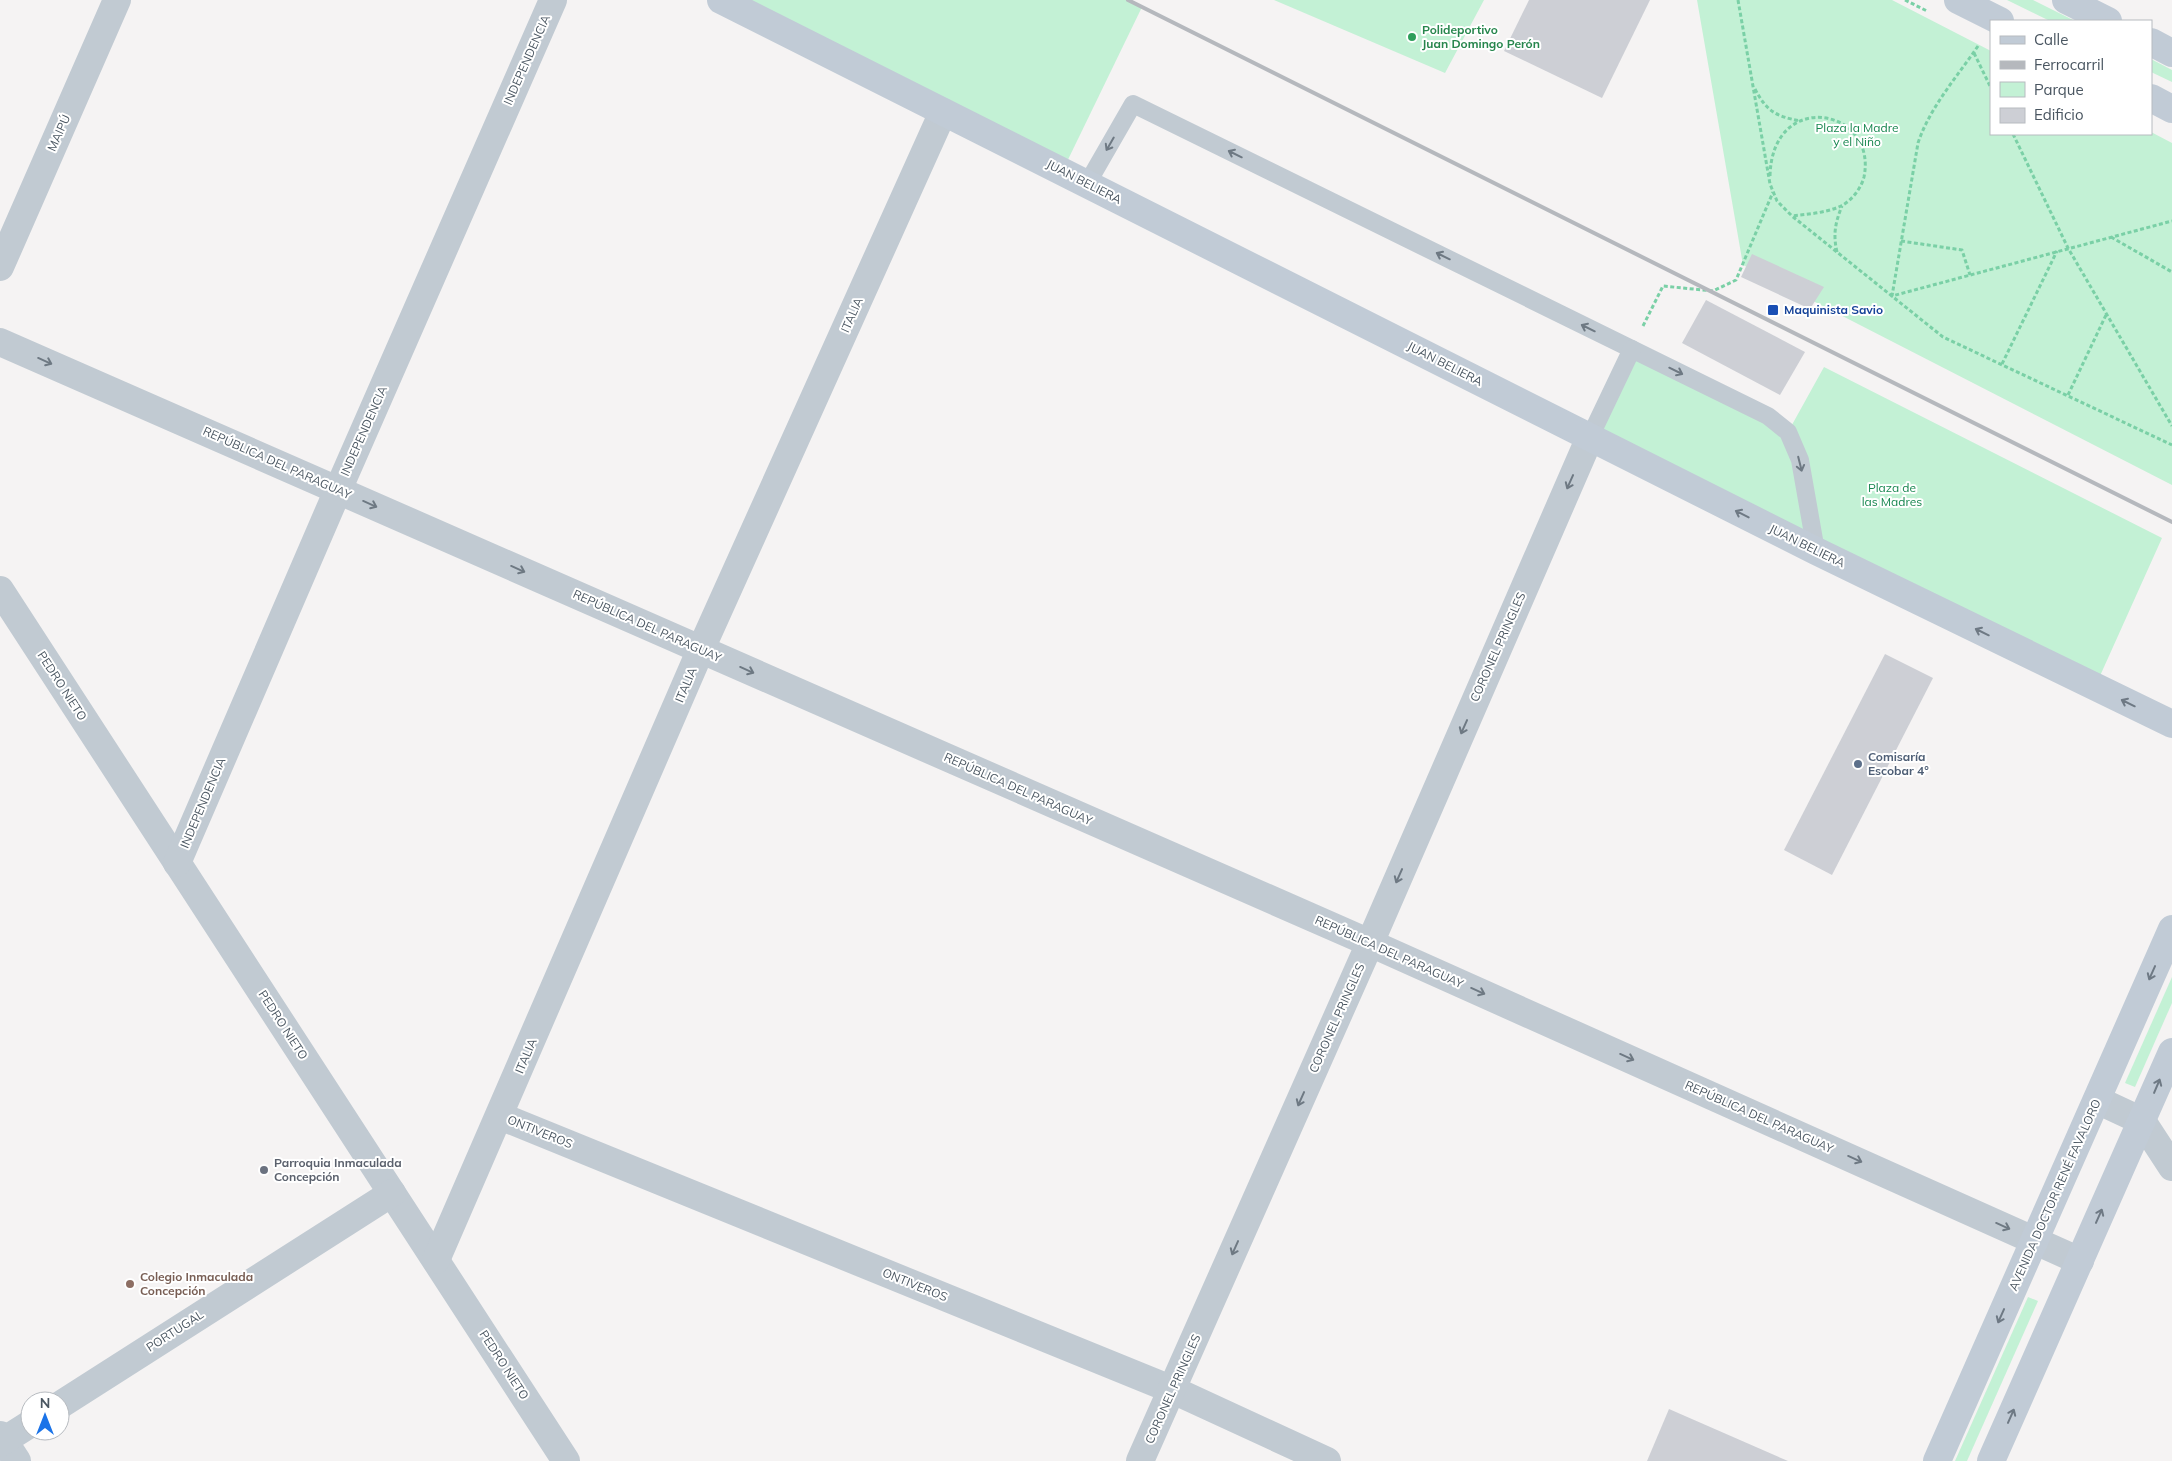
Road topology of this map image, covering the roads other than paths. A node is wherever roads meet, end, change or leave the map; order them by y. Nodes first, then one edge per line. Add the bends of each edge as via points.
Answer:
1 (117, 0) edge
2 (553, 0) edge
3 (721, 0) edge
4 (1958, 0) edge
5 (2066, 0) edge
6 (2106, 20) edge
7 (1990, 29) edge
8 (2152, 43) edge
9 (2172, 53) edge
10 (2152, 99) edge
11 (2172, 109) edge
12 (943, 112) junction
13 (1088, 184) junction
14 (0, 267) edge
15 (0, 342) edge
16 (1632, 349) junction
17 (1590, 437) junction
18 (338, 490) junction
19 (1816, 551) junction
20 (0, 590) edge
21 (701, 650) junction
22 (2172, 724) edge
23 (177, 863) junction
24 (2172, 929) edge
25 (1370, 943) junction
26 (2172, 1052) edge
27 (2097, 1100) junction
28 (500, 1116) junction
29 (2142, 1121) junction
30 (2172, 1167) edge
31 (392, 1193) junction
32 (2035, 1240) junction
33 (436, 1260) junction
34 (2080, 1261) junction
35 (1173, 1390) junction
36 (70, 1398) edge
37 (20, 1432) edge
38 (5, 1445) edge
39 (566, 1461) edge
40 (1140, 1461) edge
41 (1327, 1461) edge
42 (1937, 1461) edge
43 (1991, 1461) edge

1 - 14 street, MAIPÚ
2 - 18 street, INDEPENDENCIA
3 - 12 street, JUAN BELIERA
4 - 7 street
5 - 6 street
8 - 9 street
10 - 11 street
12 - 13 street, JUAN BELIERA
12 - 21 street, ITALIA
16 -> 13 lane via 1133,104
13 - 17 street, JUAN BELIERA
15 -> 18 street, REPÚBLICA DEL PARAGUAY
16 - 17 lane
16 -> 19 lane via 1768,416 1788,432 1800,460
19 -> 17 street, JUAN BELIERA
17 -> 25 street, CORONEL PRINGLES
18 -> 21 street, REPÚBLICA DEL PARAGUAY
18 - 23 street, INDEPENDENCIA
22 -> 19 street, JUAN BELIERA
20 - 23 street, PEDRO NIETO
21 -> 25 street, REPÚBLICA DEL PARAGUAY
21 - 28 street, ITALIA
23 - 31 street, PEDRO NIETO
24 -> 27 street, AVENIDA DOCTOR RENÉ FAVALORO
25 -> 32 street, REPÚBLICA DEL PARAGUAY
25 -> 35 street, CORONEL PRINGLES
29 -> 26 street
27 - 29 street
27 - 32 street, AVENIDA DOCTOR RENÉ FAVALORO
28 - 33 street, ITALIA
28 - 35 street, ONTIVEROS
29 - 30 street
34 -> 29 street
31 - 33 street, PEDRO NIETO
31 - 36 street, PORTUGAL
32 - 34 street, REPÚBLICA DEL PARAGUAY
32 -> 42 street, AVENIDA DOCTOR RENÉ FAVALORO
33 - 39 street, PEDRO NIETO
43 -> 34 street
35 - 40 street, CORONEL PRINGLES
35 - 41 street, ONTIVEROS
37 - 38 street

